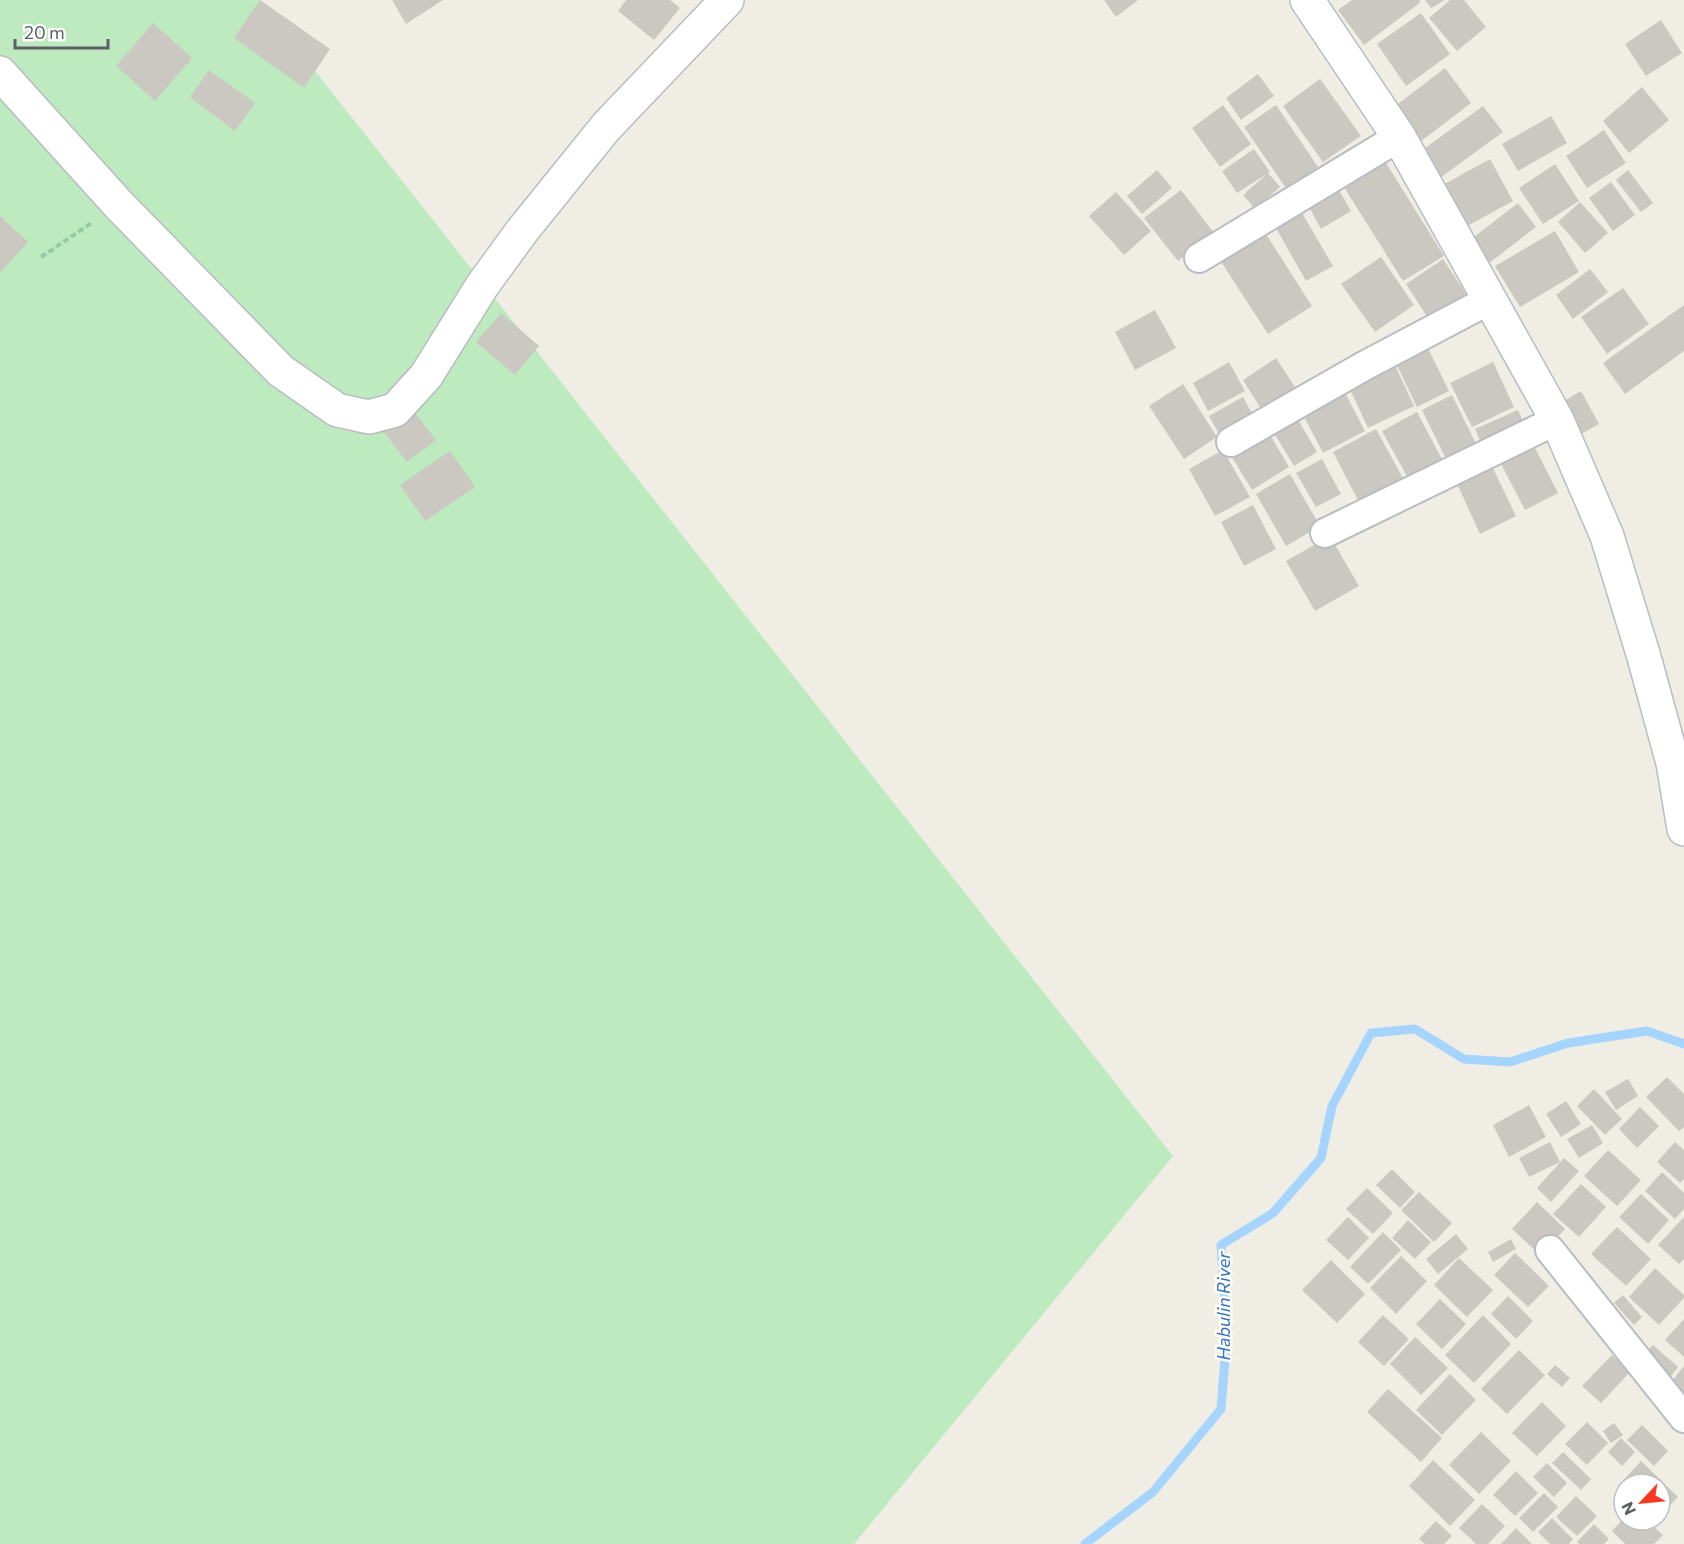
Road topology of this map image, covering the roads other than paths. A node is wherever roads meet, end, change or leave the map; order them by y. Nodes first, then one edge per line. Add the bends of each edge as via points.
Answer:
1 (727, 0) edge
2 (1307, 0) edge
3 (0, 73) edge
4 (1399, 137) junction
5 (1199, 258) dead end
6 (1491, 299) junction
7 (1557, 420) junction
8 (1231, 442) dead end
9 (1325, 533) dead end
10 (1684, 829) edge
11 (1550, 1250) dead end
12 (1684, 1419) edge

1 - 3 street via 578,161 482,286 426,376 395,410 369,417 337,410 281,371 119,205
2 - 4 street
4 - 5 street
4 - 6 street
6 - 7 street
6 - 8 street
7 - 9 street
7 - 10 street via 1611,547 1673,763
11 - 12 street

